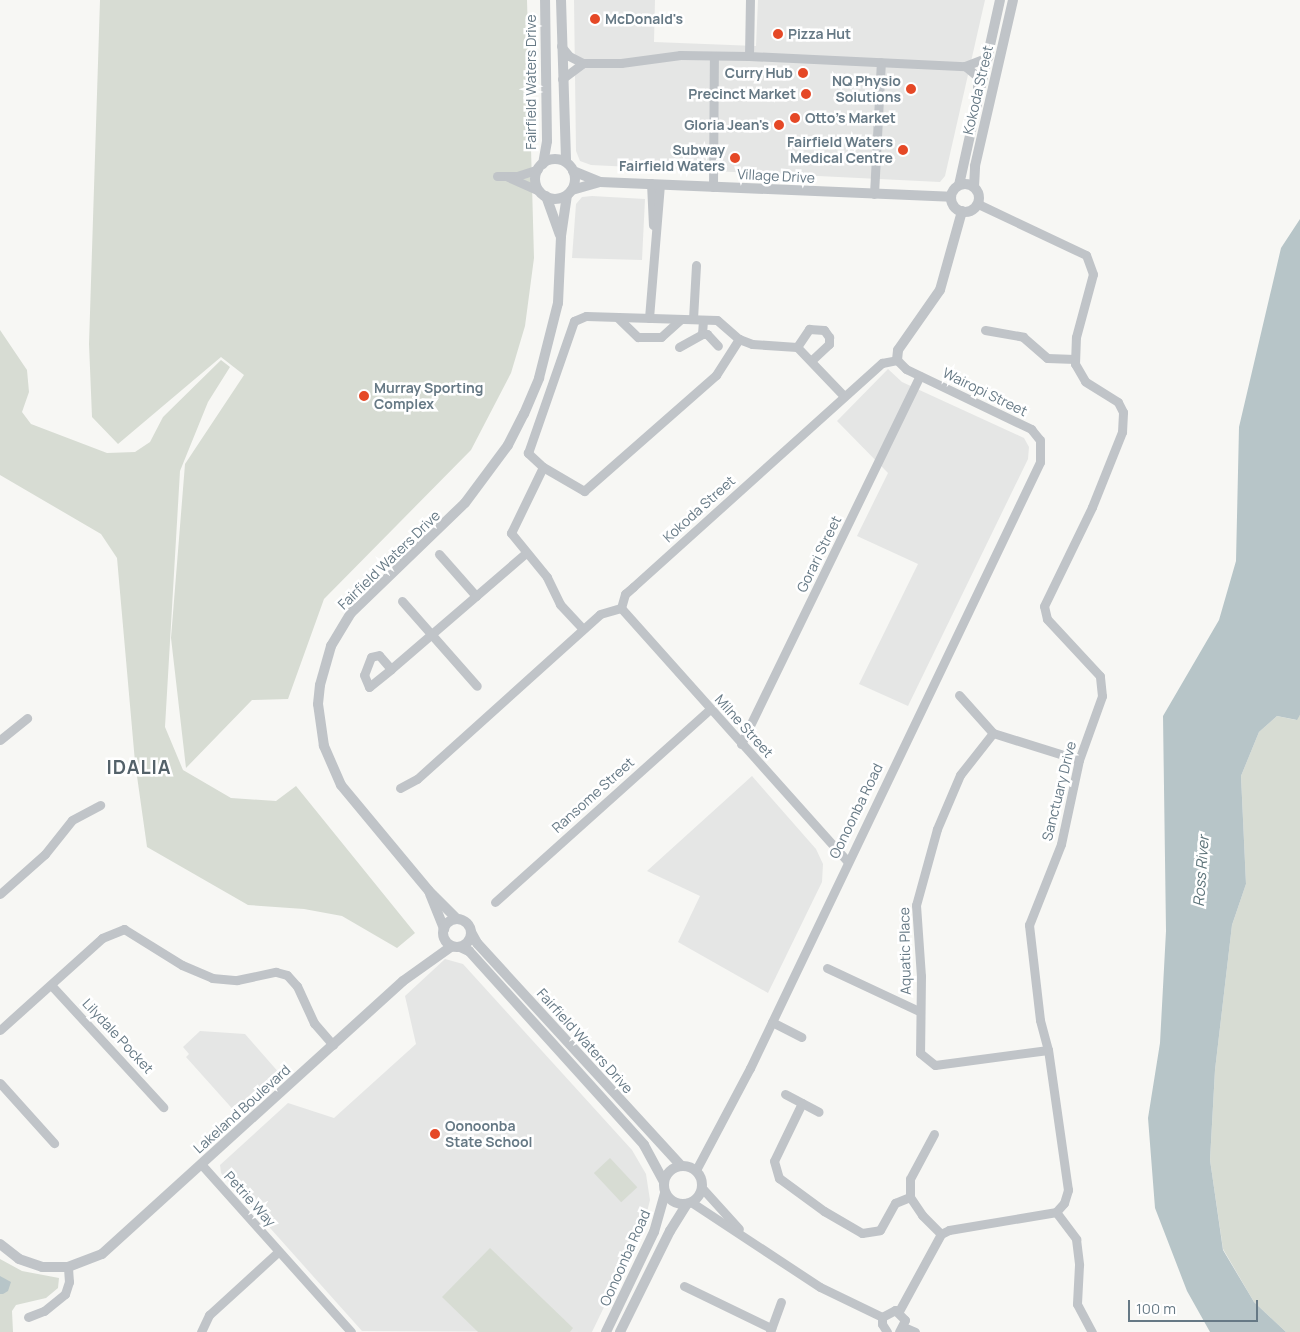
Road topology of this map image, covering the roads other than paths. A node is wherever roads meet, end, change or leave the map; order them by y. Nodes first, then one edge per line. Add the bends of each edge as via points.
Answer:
1 (545, 0) edge
2 (561, 0) edge
3 (750, 0) edge
4 (1000, 0) edge
5 (1013, 0) edge
6 (561, 46) junction
7 (714, 56) junction
8 (749, 56) junction
9 (988, 57) junction
10 (881, 62) junction
11 (583, 63) junction
12 (965, 66) junction
13 (561, 80) junction
14 (994, 85) junction
15 (976, 110) junction
16 (566, 162) junction
17 (541, 166) junction
18 (573, 171) junction
19 (497, 176) dead end
20 (508, 177) junction
21 (600, 182) junction
22 (656, 184) junction
23 (959, 185) junction
24 (713, 187) junction
25 (974, 187) junction
26 (570, 192) junction
27 (542, 194) junction
28 (874, 194) junction
29 (951, 197) junction
30 (978, 204) junction
31 (962, 211) junction
32 (561, 236) junction
33 (696, 265) dead end
34 (617, 317) junction
35 (649, 318) junction
36 (681, 319) junction
37 (698, 319) junction
38 (985, 330) dead end
39 (702, 334) junction
40 (739, 339) junction
41 (718, 346) dead end
42 (679, 347) dead end
43 (797, 348) junction
44 (1075, 358) junction
45 (812, 360) junction
46 (897, 360) junction
47 (920, 376) junction
48 (844, 396) junction
49 (1040, 462) joint
50 (543, 467) junction
51 (526, 553) junction
52 (439, 554) dead end
53 (476, 596) junction
54 (402, 601) dead end
55 (621, 608) junction
56 (583, 629) junction
57 (432, 634) junction
58 (391, 669) dead end
59 (477, 686) dead end
60 (959, 695) dead end
61 (710, 709) junction
62 (27, 718) dead end
63 (993, 733) junction
64 (0, 740) edge
65 (741, 744) junction
66 (1079, 760) junction
67 (400, 788) dead end
68 (100, 805) dead end
69 (848, 861) junction
70 (429, 891) junction
71 (0, 894) edge
72 (495, 902) dead end
73 (457, 919) junction
74 (471, 932) junction
75 (444, 933) junction
76 (456, 946) junction
77 (428, 960) junction
78 (827, 968) dead end
79 (51, 985) junction
80 (919, 1011) junction
81 (772, 1022) junction
82 (0, 1030) edge
83 (801, 1037) dead end
84 (333, 1045) junction
85 (1048, 1050) junction
86 (0, 1083) edge
87 (785, 1094) dead end
88 (802, 1103) junction
89 (163, 1107) dead end
90 (820, 1112) dead end
91 (934, 1134) dead end
92 (54, 1143) dead end
93 (201, 1164) junction
94 (681, 1166) junction
95 (696, 1170) junction
96 (664, 1182) junction
97 (702, 1188) junction
98 (666, 1193) junction
99 (910, 1197) junction
100 (689, 1203) junction
101 (1056, 1212) junction
102 (941, 1234) junction
103 (745, 1236) junction
104 (0, 1244) edge
105 (278, 1252) junction
106 (68, 1267) junction
107 (684, 1286) dead end
108 (781, 1302) dead end
109 (899, 1311) junction
110 (28, 1317) dead end
111 (882, 1317) junction
112 (902, 1329) edge
113 (771, 1330) edge
114 (201, 1332) edge
115 (351, 1332) edge
116 (606, 1332) edge
117 (620, 1332) edge
118 (887, 1332) edge
119 (915, 1332) edge
120 (1092, 1332) edge

1 - 17 street, Fairfield Waters Drive via 546,141
2 - 6 street
3 - 8 street
4 - 9 street, Kokoda Street
5 - 14 street, Kokoda Street
6 - 11 street via 569,56
6 - 13 street
7 - 8 street
7 - 11 street via 680,55 644,61
7 - 24 street
8 - 10 street
9 - 12 street
9 - 15 street, Kokoda Street
10 - 12 street
10 - 28 street
11 - 13 street
12 - 15 street via 978,80
13 - 16 street
14 - 15 street via 988,88
14 - 25 street, Kokoda Street via 975,166
15 - 23 street, Kokoda Street
16 - 17 street via 554,159
16 - 18 street
17 - 20 street
17 - 27 street via 536,180
18 - 21 street, Village Drive
18 - 26 street
19 - 20 street
20 - 27 street
21 - 22 street, Village Drive
21 - 26 street, Village Drive
22 - 24 street, Village Drive
22 - 35 street via 650,208 654,232
23 - 25 street
23 - 29 street
24 - 28 street, Village Drive
25 - 30 street via 979,195
26 - 27 street via 557,199
26 - 32 street, Fairfield Waters Drive
27 - 32 street, Fairfield Waters Drive
28 - 29 street, Village Drive
29 - 31 street via 954,206
30 - 31 street via 971,210
30 - 44 street, Sanctuary Drive via 1075,248 1091,263 1092,285 1076,337
31 - 46 street via 940,290 898,350
32 - 70 street, Fairfield Waters Drive via 562,268 550,339 539,378 508,445 466,503 351,613 331,646 322,676 319,725 332,768 348,796
33 - 37 street
34 - 35 street
34 - 36 street via 638,337 661,337
34 - 50 street via 586,316 574,321 528,453
35 - 36 street
36 - 37 street
37 - 39 street
37 - 40 street via 720,322
38 - 44 street via 1023,337 1046,358
39 - 41 street via 707,334
39 - 42 street
40 - 43 street via 752,344
40 - 50 street via 716,375 584,491
43 - 45 street
43 - 45 street via 809,330 824,330 829,344
44 - 66 street, Sanctuary Drive via 1074,364 1085,382 1118,402 1123,412 1122,432 1092,507 1044,606 1047,619 1100,676 1102,696
45 - 48 street
46 - 47 street, Wairopi Street
46 - 48 street, Kokoda Street via 882,363
47 - 49 street, Wairopi Street via 1031,430 1040,440
47 - 65 street, Gorari Street
48 - 55 street, Kokoda Street via 633,587 626,594
49 - 69 street, Oonoonba Road
50 - 51 street via 511,533
51 - 53 street
51 - 56 street via 547,577 560,604
52 - 53 street
53 - 57 street
54 - 57 street
55 - 56 street via 604,612
55 - 61 street, Milne Street
56 - 67 street via 417,779
57 - 58 street
57 - 59 street
60 - 63 street
61 - 65 street, Milne Street
61 - 72 street, Ransome Street
62 - 64 street
63 - 66 street
63 - 80 street, Aquatic Place via 960,776 937,829 916,905 921,976
65 - 69 street, Milne Street
66 - 85 street, Sanctuary Drive via 1061,844 1029,925 1040,1020
68 - 71 street via 72,820 45,854
69 - 81 street, Oonoonba Road
70 - 73 street, Fairfield Waters Drive
70 - 75 street, Fairfield Waters Drive
73 - 74 street via 468,924
73 - 75 street via 448,922
74 - 76 street via 469,940
74 - 94 street, Fairfield Waters Drive
75 - 76 street
75 - 77 street, Lakeland Boulevard
76 - 77 street, Lakeland Boulevard
76 - 96 street, Fairfield Waters Drive via 469,950 644,1145
77 - 84 street, Lakeland Boulevard
78 - 80 street
79 - 82 street
79 - 84 street via 110,932 124,929 182,965 212,978 237,980 276,972 287,975 297,986 314,1023
79 - 89 street, Lilydale Pocket
80 - 85 street, Aquatic Place via 920,1053 935,1065
81 - 83 street
81 - 95 street, Oonoonba Road
84 - 93 street, Lakeland Boulevard
85 - 101 street, Sanctuary Drive via 1068,1190 1064,1203
86 - 92 street
87 - 88 street
88 - 90 street
88 - 99 street via 774,1161 779,1178 862,1233 880,1230 895,1203
91 - 99 street via 910,1178
93 - 105 street, Petrie Way
93 - 106 street, Lakeland Boulevard via 102,1254
94 - 95 street
94 - 96 street via 670,1171
95 - 97 street
96 - 98 street
97 - 100 street
97 - 103 street
98 - 100 street via 674,1202
98 - 116 street, Oonoonba Road via 654,1232
99 - 102 street
100 - 103 street
100 - 117 street, Oonoonba Road via 670,1231
101 - 102 street
101 - 120 street via 1076,1238 1079,1265 1077,1304
102 - 109 street
103 - 111 street via 820,1287
104 - 106 street, Lakeland Boulevard via 19,1259 35,1265
105 - 114 street via 209,1315
105 - 115 street, Petrie Way
106 - 110 street via 70,1282 65,1294 44,1311
107 - 113 street
108 - 113 street
109 - 111 street via 888,1311
109 - 112 street via 904,1316
111 - 118 street
112 - 119 street

